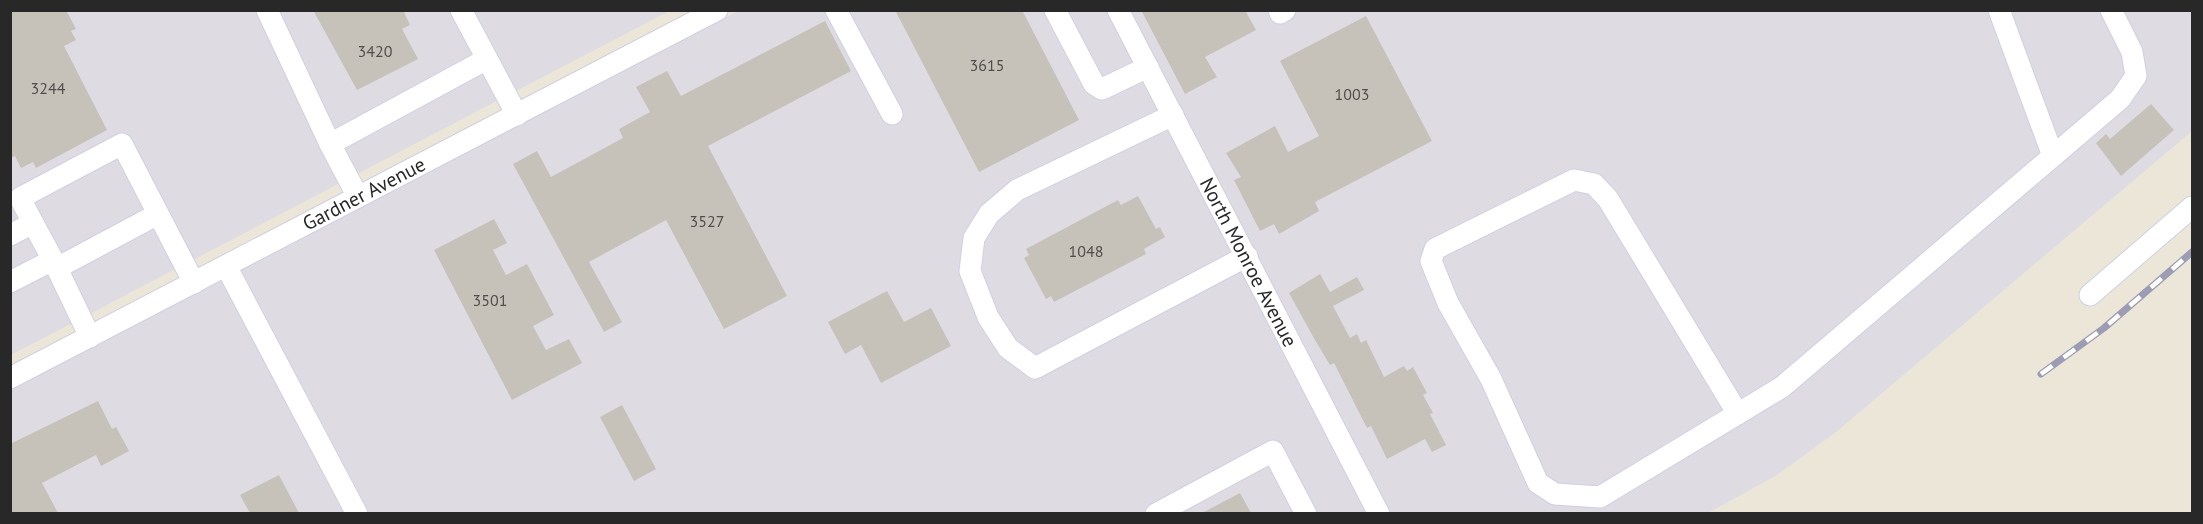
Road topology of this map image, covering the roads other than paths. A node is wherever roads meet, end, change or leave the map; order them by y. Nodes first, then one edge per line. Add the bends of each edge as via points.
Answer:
1 (267, 10) edge
2 (461, 10) edge
3 (717, 10) edge
4 (836, 10) edge
5 (1055, 10) edge
6 (1118, 10) edge
7 (1279, 10) edge
8 (1285, 10) edge
9 (1999, 10) edge
10 (2111, 10) edge
11 (488, 59) junction
12 (1148, 67) junction
13 (892, 114) dead end
14 (517, 115) junction
15 (1173, 115) junction
16 (330, 144) junction
17 (2053, 156) junction
18 (358, 197) junction
19 (2193, 207) edge
20 (158, 214) junction
21 (33, 223) junction
22 (10, 234) edge
23 (1247, 256) junction
24 (55, 264) junction
25 (226, 266) junction
26 (10, 282) edge
27 (194, 283) junction
28 (2090, 295) dead end
29 (90, 337) junction
30 (10, 378) edge
31 (1738, 414) junction
32 (357, 513) edge
33 (1156, 513) edge
34 (1306, 513) edge
35 (1379, 513) edge

1 - 16 street
2 - 11 street
3 - 14 street, Gardner Avenue
4 - 13 street
5 - 12 street via 1094,84 1102,89
6 - 12 street, North Monroe Avenue
7 - 8 street
9 - 17 street
10 - 17 street via 2132,52 2136,76 2120,99
11 - 14 street
11 - 16 street
12 - 15 street, North Monroe Avenue
14 - 18 street, Gardner Avenue
15 - 23 street, North Monroe Avenue
15 - 23 street via 1017,190 989,214 974,238 970,271 988,317 1008,348 1035,368
16 - 18 street
17 - 31 street via 1782,387
18 - 25 street, Gardner Avenue
19 - 28 street
20 - 21 street via 122,144 20,198
20 - 24 street
20 - 27 street
21 - 22 street
21 - 24 street
23 - 35 street, North Monroe Avenue
24 - 26 street
24 - 29 street
25 - 27 street, Gardner Avenue
25 - 32 street
27 - 29 street, Gardner Avenue
29 - 30 street, Gardner Avenue
31 - 31 street via 1600,497 1555,494 1538,483 1491,379 1448,303 1431,261 1435,249 1574,180 1594,184 1608,199
33 - 34 street via 1274,451

